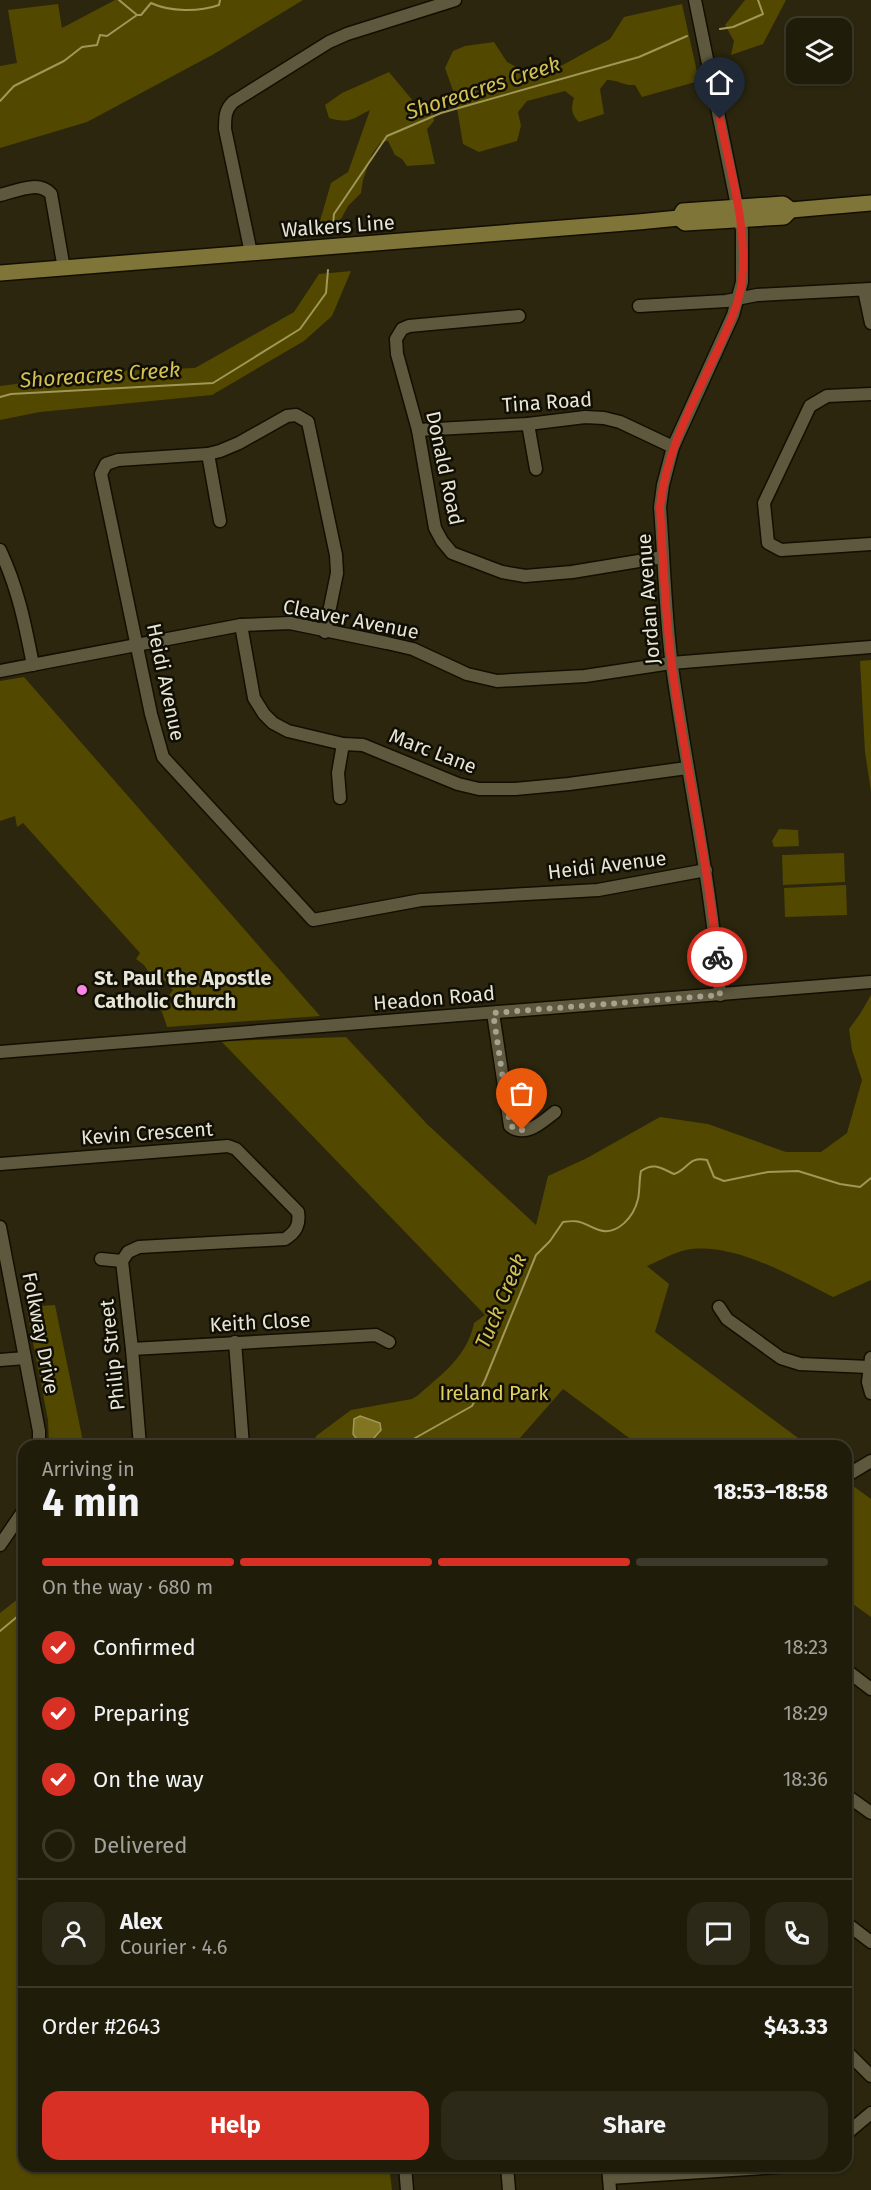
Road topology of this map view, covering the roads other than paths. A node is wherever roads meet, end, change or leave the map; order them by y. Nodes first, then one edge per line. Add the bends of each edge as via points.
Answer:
1 (455, 0) edge
2 (695, 0) edge
3 (0, 195) edge
4 (871, 203) edge
5 (739, 213) junction
6 (251, 253) junction
7 (64, 268) junction
8 (0, 273) edge
9 (868, 289) edge
10 (739, 298) junction
11 (639, 306) dead end
12 (519, 316) dead end
13 (871, 323) edge
14 (871, 394) edge
15 (528, 424) junction
16 (418, 430) junction
17 (673, 447) junction
18 (207, 454) junction
19 (536, 468) dead end
20 (220, 521) dead end
21 (871, 544) edge
22 (0, 550) edge
23 (663, 557) junction
24 (241, 625) junction
25 (325, 632) junction
26 (138, 646) junction
27 (871, 647) edge
28 (671, 663) junction
29 (33, 665) junction
30 (0, 671) edge
31 (343, 744) junction
32 (687, 768) junction
33 (340, 798) dead end
34 (706, 870) junction
35 (871, 982) edge
36 (720, 995) junction
37 (493, 1013) junction
38 (0, 1052) edge
39 (555, 1112) dead end
40 (0, 1164) edge
41 (0, 1229) edge
42 (100, 1259) dead end
43 (122, 1261) junction
44 (719, 1306) dead end
45 (235, 1342) junction
46 (389, 1342) dead end
47 (132, 1349) junction
48 (25, 1358) junction
49 (0, 1360) edge
50 (870, 1363) edge
51 (871, 1393) edge
52 (39, 1440) edge
53 (140, 1440) edge
54 (243, 1440) edge
55 (871, 1461) edge
56 (852, 1472) edge
57 (18, 1519) edge
58 (0, 1545) edge
59 (852, 1675) edge
60 (871, 1689) edge
61 (852, 1799) edge
62 (871, 1813) edge
63 (852, 1928) edge
64 (871, 1942) edge
65 (852, 2056) edge
66 (871, 2076) edge
67 (871, 2113) edge
68 (852, 2129) edge
69 (405, 2172) edge
70 (508, 2172) edge
71 (690, 2172) edge
72 (609, 2178) edge
73 (406, 2190) edge
74 (509, 2190) edge

1 - 6 street via 328,42 228,108 225,129
2 - 5 street, Jordan Avenue
3 - 7 street via 34,186 46,189 51,195
4 - 5 main road, Walkers Line via 791,210 783,204
5 - 6 main road, Walkers Line via 685,223 679,218
5 - 10 street, Jordan Avenue via 744,249
6 - 7 main road, Walkers Line
7 - 8 main road, Walkers Line
9 - 10 street
9 - 13 street
10 - 11 street
10 - 17 street, Jordan Avenue
12 - 16 street, Donald Road via 402,329 396,339 398,354
14 - 21 street via 826,396 810,406 764,503 768,543 781,550
15 - 16 street, Tina Road
15 - 17 street, Tina Road via 604,418
15 - 19 street
16 - 23 street, Donald Road via 435,528 452,553 502,572 525,576
17 - 23 street, Jordan Avenue via 660,507
18 - 20 street
18 - 25 street, Heidi Avenue via 239,443 287,416 296,415 308,422 336,555 337,573
18 - 26 street, Heidi Avenue via 118,460 106,464 101,474
22 - 29 street via 19,597
23 - 28 street, Jordan Avenue
24 - 25 street, Cleaver Avenue via 290,623
24 - 26 street, Cleaver Avenue
24 - 31 street, Marc Lane via 254,698 264,714 288,731
25 - 28 street, Cleaver Avenue via 413,649 467,674 497,681 585,676
26 - 29 street, Cleaver Avenue
26 - 34 street, Heidi Avenue via 163,757 313,920 421,900 597,890
27 - 28 street, Cleaver Avenue
28 - 32 street, Jordan Avenue
29 - 30 street, Cleaver Avenue
31 - 32 street, Marc Lane via 363,745 479,789 569,784
31 - 33 street via 338,773
32 - 34 street, Jordan Avenue
34 - 36 street, Jordan Avenue
35 - 36 street, Headon Road
36 - 37 street, Headon Road
37 - 38 street, Headon Road
37 - 39 street via 510,1125 517,1130 529,1129
40 - 43 street, Kevin Crescent via 228,1146 236,1149 298,1212 300,1221 294,1234 285,1239 139,1247 128,1252
41 - 48 street, Folkway Drive
42 - 43 street
43 - 47 street, Philip Street
44 - 50 street via 727,1319 782,1358 800,1364
45 - 46 street, Keith Close via 376,1335
45 - 47 street, Keith Close
45 - 54 street
47 - 53 street, Philip Street
48 - 49 street
48 - 52 street, Folkway Drive
50 - 51 street
55 - 56 street
57 - 58 street
59 - 60 street
61 - 62 street
63 - 64 street
65 - 66 street
67 - 68 street
69 - 73 street
70 - 74 street
71 - 72 street

